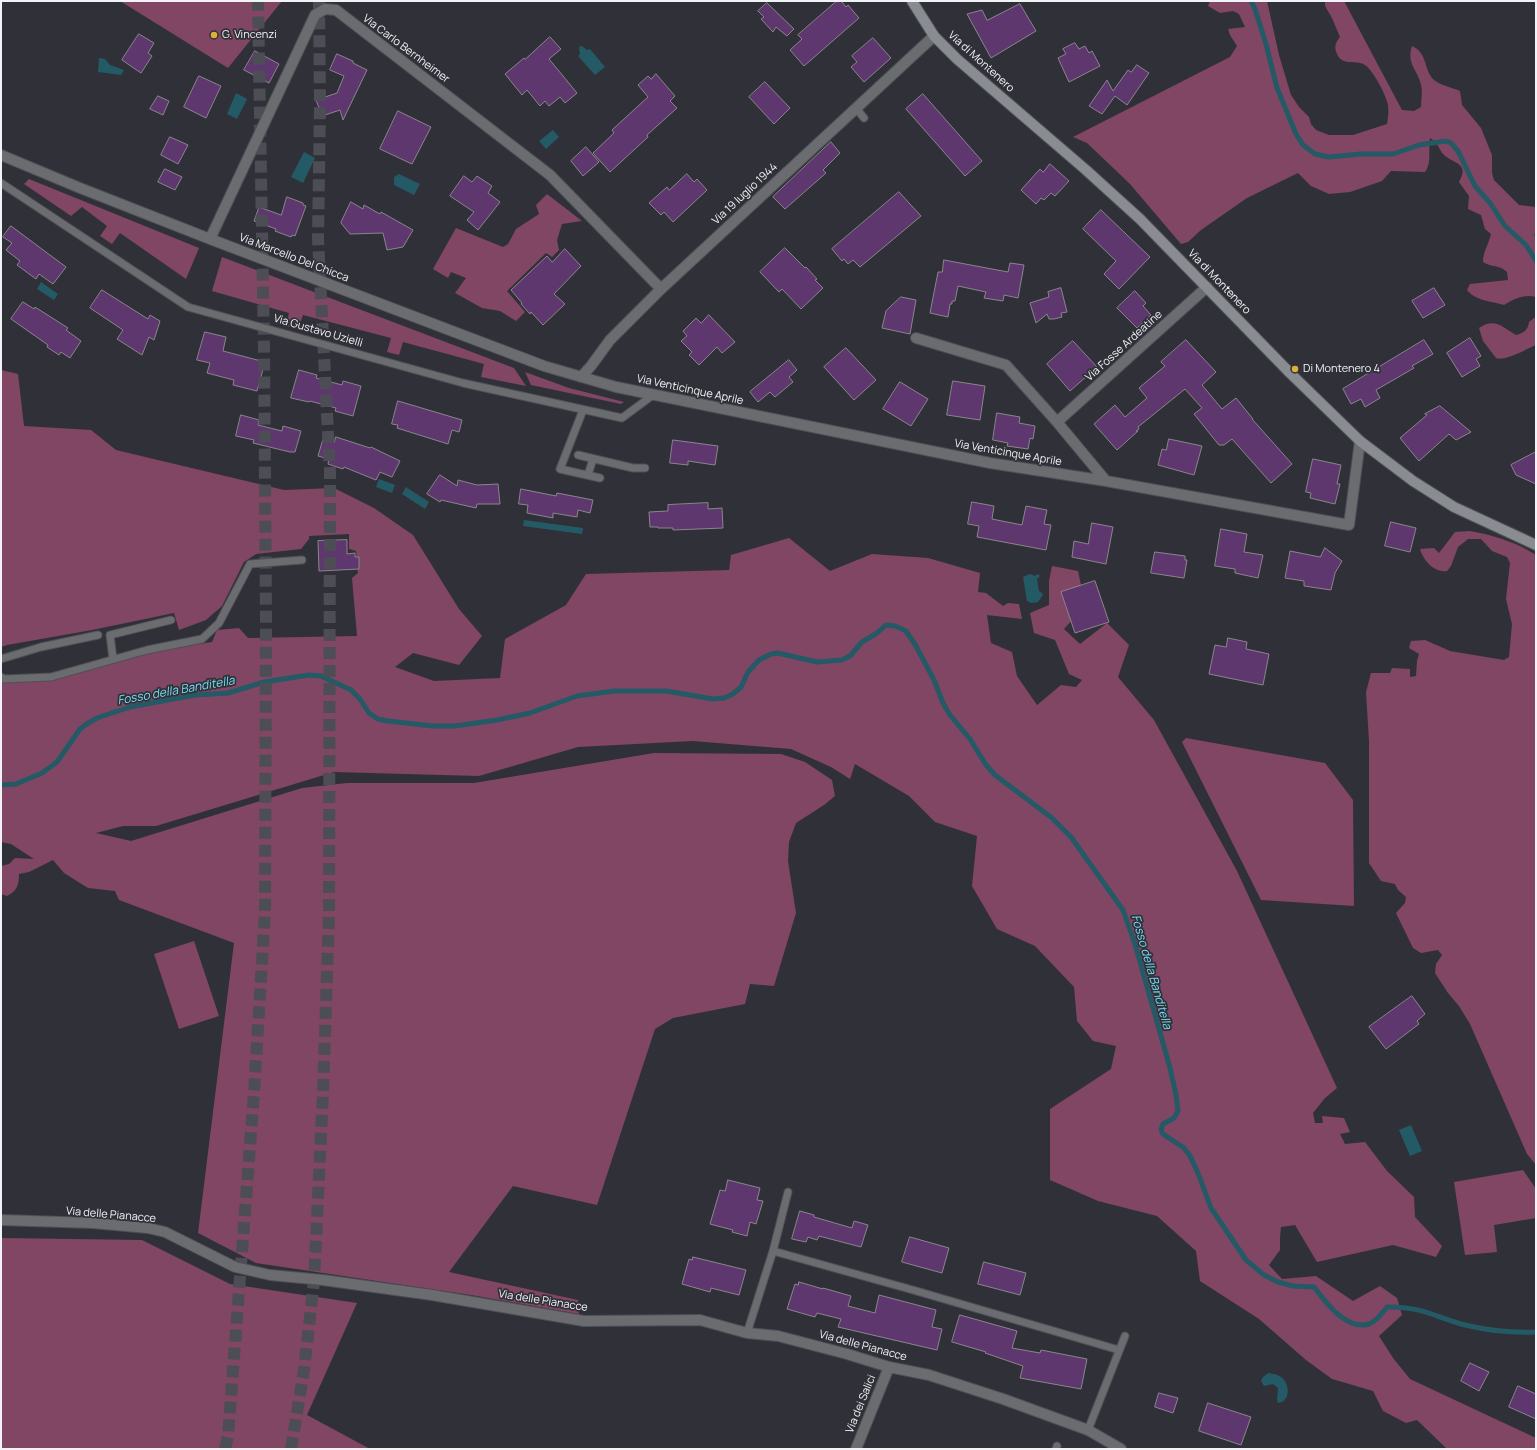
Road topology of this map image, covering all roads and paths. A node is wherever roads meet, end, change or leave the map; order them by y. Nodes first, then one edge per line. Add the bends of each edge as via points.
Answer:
1 (912, 1) edge
2 (934, 36) junction
3 (856, 108) junction
4 (864, 118) dead end
5 (1, 155) edge
6 (1, 183) edge
7 (210, 239) junction
8 (1207, 287) junction
9 (660, 289) junction
10 (916, 338) dead end
11 (581, 377) junction
12 (653, 395) junction
13 (583, 410) junction
14 (1057, 422) junction
15 (1360, 441) junction
16 (578, 455) dead end
17 (593, 459) junction
18 (645, 468) dead end
19 (588, 475) junction
20 (600, 478) dead end
21 (1106, 481) junction
22 (1536, 544) edge
23 (302, 560) dead end
24 (171, 620) dead end
25 (98, 635) dead end
26 (1, 659) edge
27 (113, 659) junction
28 (1, 677) edge
29 (788, 1192) dead end
30 (1, 1220) edge
31 (773, 1251) junction
32 (747, 1333) junction
33 (1125, 1336) dead end
34 (1119, 1350) junction
35 (889, 1367) junction
36 (1088, 1430) junction
37 (856, 1449) edge
38 (1121, 1449) edge

1 - 2 street, Via di Montenero
2 - 3 street, Via 19 luglio 1944
2 - 8 street, Via di Montenero via 1140,219
3 - 4 lane
3 - 9 street, Via 19 luglio 1944 via 835,132
5 - 7 street, Via Marcello Del Chicca
6 - 13 lane, Via Gustavo Uzielli via 188,306 464,383
7 - 9 street, Via Carlo Bernheimer via 315,15 325,9 336,10 550,175
7 - 11 street, Via Marcello Del Chicca via 544,366
8 - 14 street, Via Fosse Ardeatine
8 - 15 street, Via di Montenero
9 - 11 street, Via 19 luglio 1944 via 610,340
10 - 14 street via 1006,365
11 - 12 street, Via Venticinque Aprile
12 - 13 lane, Via Gustavo Uzielli via 622,418
12 - 21 street, Via Venticinque Aprile via 990,463
13 - 19 lane via 560,469
14 - 21 street
15 - 21 street, Via Venticinque Aprile via 1349,525
15 - 22 street, Via di Montenero via 1454,507
16 - 17 lane
17 - 18 lane via 633,468
17 - 19 lane
19 - 20 lane
23 - 27 lane via 250,564 219,623 202,639
24 - 27 lane via 110,635
25 - 26 lane via 41,647
27 - 28 lane via 51,676 4,679
29 - 31 lane
30 - 32 street, Via delle Pianacce via 93,1223 148,1228 165,1232 235,1268 270,1275 367,1285 584,1321 700,1320
31 - 32 lane
31 - 34 lane
32 - 35 street, Via delle Pianacce via 778,1336
33 - 34 lane
34 - 36 lane
35 - 36 street, Via delle Pianacce via 929,1375
35 - 37 street, Via dei Salici
36 - 38 street, Via delle Pianacce

